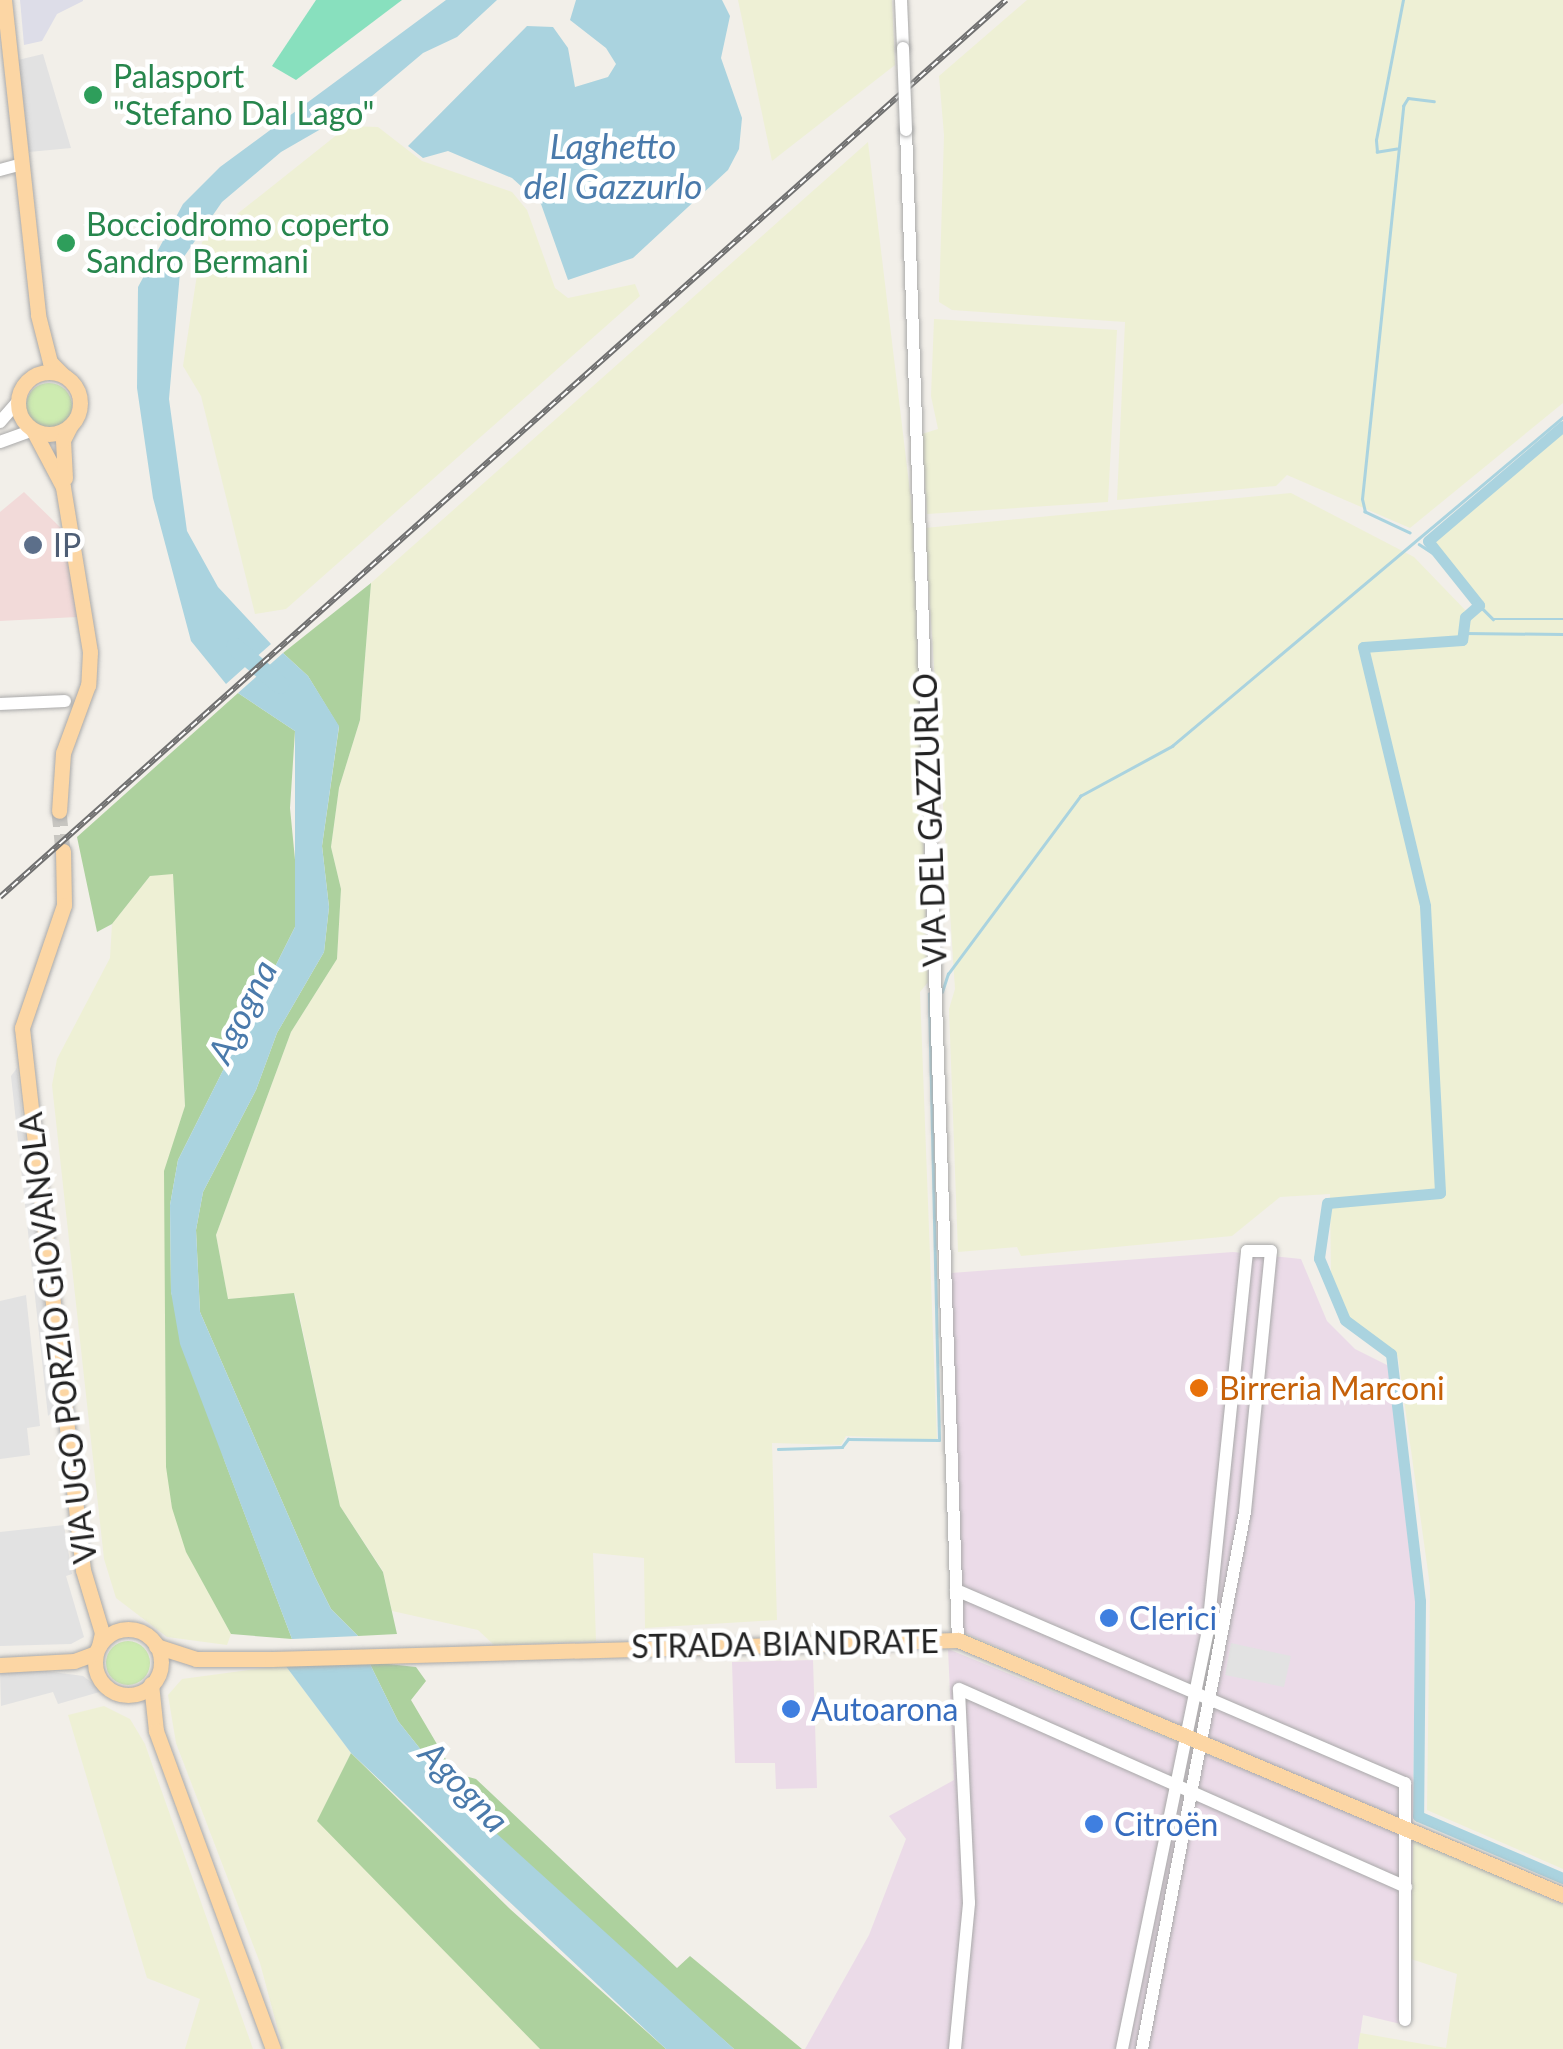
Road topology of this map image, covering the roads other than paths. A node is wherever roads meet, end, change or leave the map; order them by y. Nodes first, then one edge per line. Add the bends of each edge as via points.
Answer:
1 (4, 0) edge
2 (901, 0) edge
3 (22, 164) junction
4 (0, 170) edge
5 (38, 316) junction
6 (63, 375) junction
7 (32, 377) junction
8 (18, 401) junction
9 (0, 422) edge
10 (70, 426) junction
11 (33, 430) junction
12 (0, 442) edge
13 (62, 487) junction
14 (64, 701) dead end
15 (0, 704) edge
16 (59, 811) tunnel mouth
17 (63, 851) tunnel mouth
18 (956, 1590) junction
19 (92, 1594) junction
20 (130, 1629) junction
21 (958, 1640) junction
22 (156, 1646) junction
23 (97, 1649) junction
24 (196, 1659) junction
25 (48, 1664) junction
26 (0, 1666) edge
27 (99, 1678) junction
28 (154, 1679) junction
29 (1195, 1692) junction
30 (124, 1694) junction
31 (1210, 1698) junction
32 (156, 1731) junction
33 (1184, 1732) junction
34 (1202, 1740) junction
35 (1174, 1786) junction
36 (1192, 1794) junction
37 (1403, 1826) junction
38 (1406, 1887) junction
39 (1563, 1894) edge
40 (1405, 2020) dead end
41 (274, 2049) edge
42 (956, 2049) edge
43 (1122, 2049) edge
44 (1142, 2049) edge

1 - 3 main road
2 - 18 street, VIA DEL GAZZURLO, bridge
3 - 4 street
3 - 5 main road
5 - 6 main road via 50,362
5 - 7 main road via 39,369
6 - 7 main road
6 - 10 main road via 80,399
7 - 8 main road
8 - 9 street
8 - 11 main road
10 - 11 main road via 52,434
10 - 13 main road via 63,440
11 - 12 street
11 - 13 main road
13 - 16 main road via 90,652 88,685 61,765
14 - 15 street
17 - 19 main road, VIA UGO PORZIO GIOVANOLA via 64,905 22,1028
18 - 21 street, VIA DEL GAZZURLO
18 - 29 street
19 - 20 main road, VIA UGO PORZIO GIOVANOLA
19 - 23 main road, VIA UGO PORZIO GIOVANOLA
20 - 22 main road
20 - 23 main road via 112,1633
21 - 24 main road, STRADA BIANDRATE
21 - 33 main road, STRADA BIANDRATE
22 - 24 main road, STRADA BIANDRATE
22 - 28 main road
23 - 25 main road
23 - 27 main road
24 - 28 main road, STRADA BIANDRATE
25 - 26 main road
25 - 27 main road
27 - 30 main road
28 - 30 main road
28 - 32 main road
29 - 31 street
29 - 31 street via 1224,1514 1247,1252 1271,1252 1244,1512
29 - 33 street
30 - 32 main road
31 - 34 street
31 - 37 street via 1405,1783
32 - 41 main road
33 - 34 main road, STRADA BIANDRATE
33 - 35 street
34 - 36 street
34 - 37 main road, STRADA BIANDRATE
35 - 36 street
35 - 42 street via 959,1689 969,1903
35 - 43 street
36 - 38 street
36 - 44 street
37 - 38 street
37 - 39 main road, STRADA BIANDRATE
38 - 40 street

